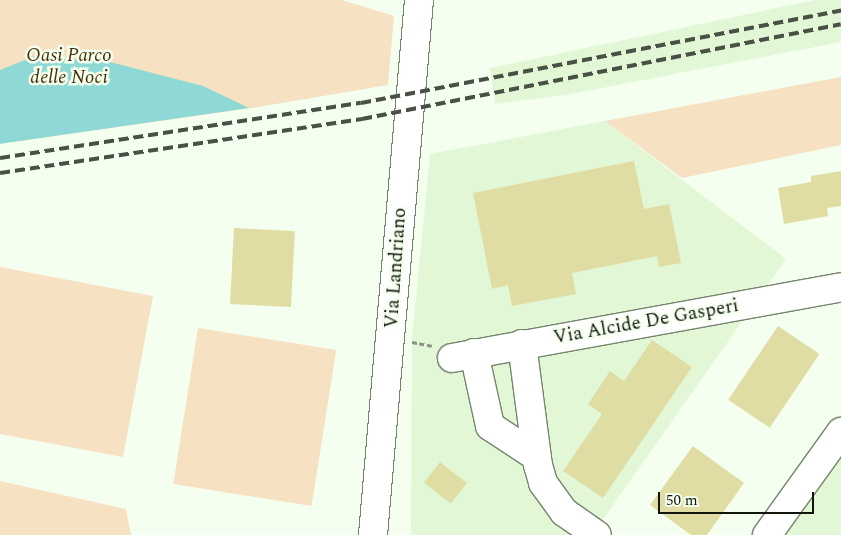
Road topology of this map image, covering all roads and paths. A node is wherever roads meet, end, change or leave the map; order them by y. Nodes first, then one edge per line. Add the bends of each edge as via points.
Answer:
1 (419, 0) edge
2 (841, 288) edge
3 (408, 342) dead end
4 (522, 344) junction
5 (463, 356) junction
6 (841, 432) edge
7 (537, 457) junction
8 (373, 535) edge
9 (597, 535) edge
10 (767, 535) edge

1 - 8 street, Via Landriano
2 - 4 street, Via Alcide De Gasperi
3 - 5 path via 442,348
4 - 5 street, Via Alcide De Gasperi
4 - 7 street
5 - 7 street via 490,426
6 - 10 street
7 - 9 street via 548,492 564,512

